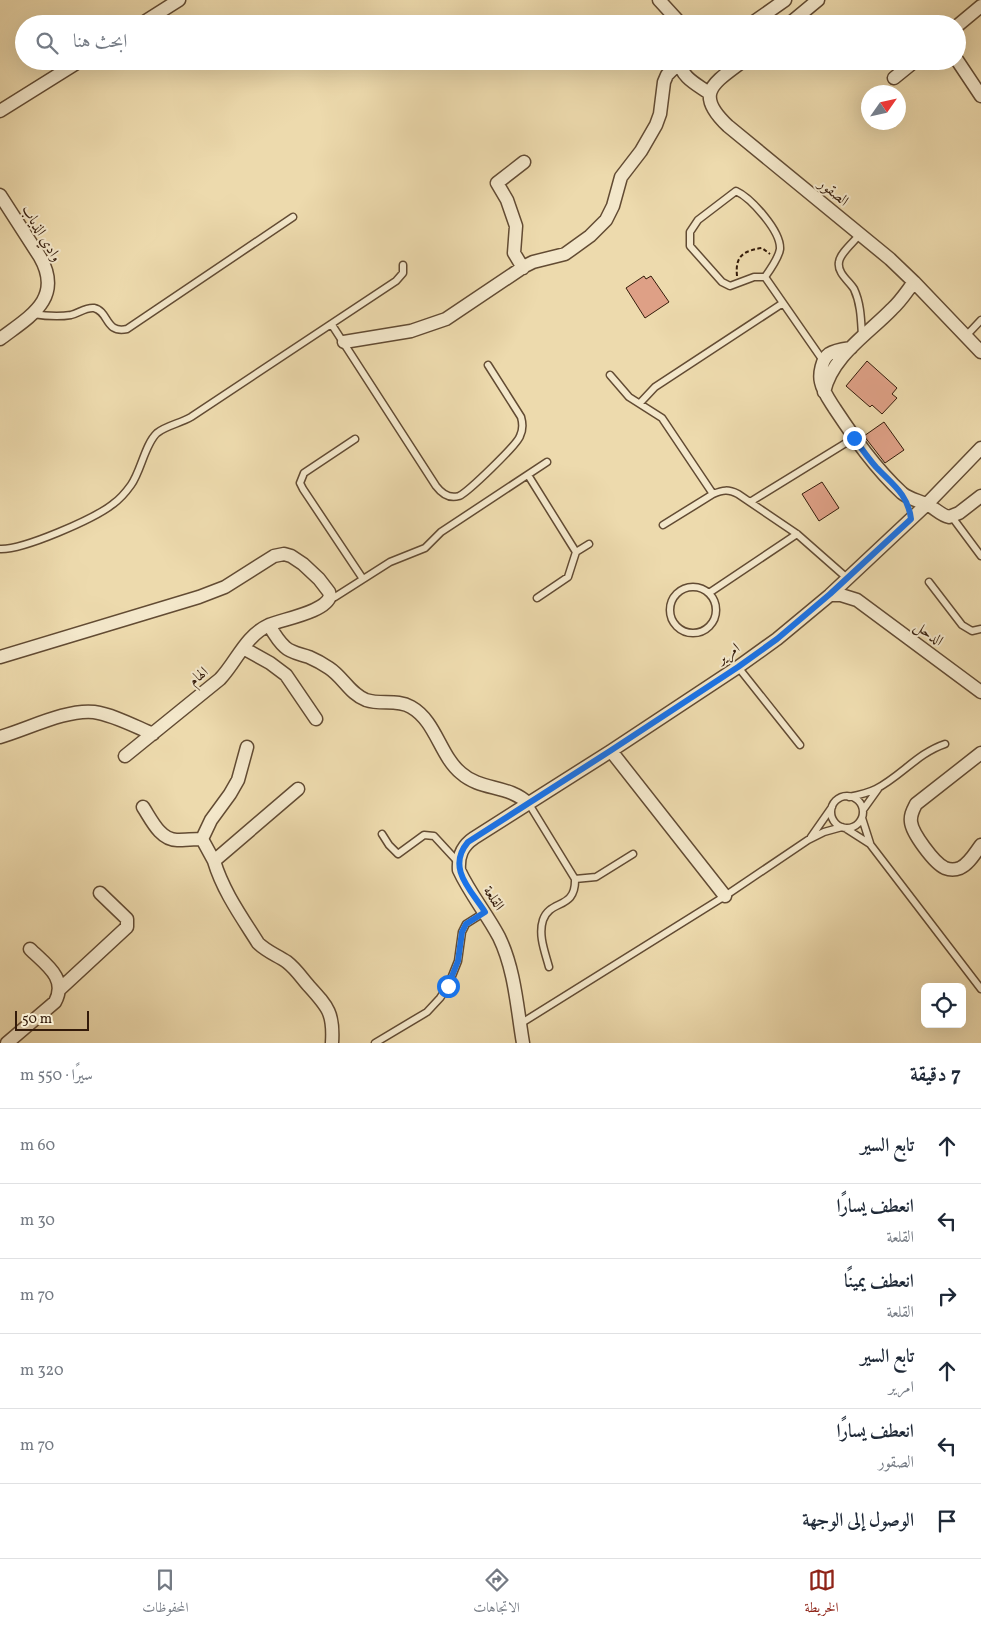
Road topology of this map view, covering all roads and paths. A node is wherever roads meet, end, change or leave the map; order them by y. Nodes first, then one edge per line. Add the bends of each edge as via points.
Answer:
1 (179, 0) edge
2 (659, 0) edge
3 (785, 0) edge
4 (818, 0) edge
5 (981, 6) edge
6 (155, 15) edge
7 (672, 15) edge
8 (764, 15) edge
9 (800, 15) edge
10 (966, 18) edge
11 (66, 70) edge
12 (672, 70) edge
13 (684, 70) edge
14 (731, 70) edge
15 (904, 70) edge
16 (964, 70) edge
17 (894, 78) dead end
18 (709, 93) junction
19 (981, 96) edge
20 (0, 111) edge
21 (524, 162) dead end
22 (0, 195) edge
23 (293, 217) dead end
24 (860, 234) junction
25 (776, 258) junction
26 (403, 265) dead end
27 (523, 268) junction
28 (766, 277) junction
29 (914, 282) junction
30 (738, 284) junction
31 (783, 303) junction
32 (32, 314) junction
33 (981, 320) edge
34 (332, 325) junction
35 (966, 336) junction
36 (862, 337) junction
37 (0, 339) edge
38 (344, 342) junction
39 (851, 348) junction
40 (981, 352) edge
41 (824, 362) junction
42 (488, 365) dead end
43 (610, 375) dead end
44 (824, 392) junction
45 (640, 403) junction
46 (854, 438) junction
47 (355, 439) dead end
48 (981, 448) edge
49 (547, 462) dead end
50 (528, 475) junction
51 (713, 494) junction
52 (903, 494) junction
53 (981, 496) edge
54 (750, 502) junction
55 (927, 504) junction
56 (952, 517) junction
57 (911, 519) junction
58 (663, 525) dead end
59 (797, 534) junction
60 (589, 544) dead end
61 (0, 548) edge
62 (576, 552) junction
63 (981, 556) edge
64 (847, 578) junction
65 (363, 579) junction
66 (929, 582) dead end
67 (709, 593) junction
68 (830, 594) junction
69 (330, 598) junction
70 (537, 598) dead end
71 (857, 600) junction
72 (269, 625) junction
73 (981, 629) edge
74 (242, 648) junction
75 (0, 657) edge
76 (738, 667) junction
77 (981, 692) edge
78 (316, 718) dead end
79 (153, 734) junction
80 (0, 737) edge
81 (945, 744) dead end
82 (800, 745) dead end
83 (248, 747) dead end
84 (610, 751) junction
85 (981, 753) edge
86 (125, 756) dead end
87 (881, 786) junction
88 (298, 789) dead end
89 (850, 797) junction
90 (529, 804) junction
91 (833, 806) junction
92 (143, 807) dead end
93 (863, 814) junction
94 (844, 828) junction
95 (382, 834) dead end
96 (202, 840) junction
97 (808, 840) junction
98 (870, 844) junction
99 (981, 846) edge
100 (633, 854) dead end
101 (214, 860) junction
102 (458, 862) junction
103 (575, 879) junction
104 (100, 893) dead end
105 (725, 896) junction
106 (485, 912) junction
107 (30, 949) dead end
108 (549, 967) dead end
109 (60, 989) junction
110 (981, 989) edge
111 (520, 1024) junction
112 (7, 1043) edge
113 (332, 1043) edge
114 (375, 1043) edge
115 (523, 1043) edge

1 - 6 street
2 - 7 street
3 - 8 street
4 - 9 street
5 - 10 street
11 - 20 street
12 - 27 street via 664,82 656,125 621,177 606,220 565,254 533,262
13 - 18 street via 688,78
14 - 18 street via 717,81
15 - 17 street
16 - 19 street
18 - 24 street, الصقور via 715,112 728,126
21 - 27 street via 497,183 508,200 516,226 514,253
22 - 32 street, وادي الذياب via 46,266 46,298
23 - 32 lane via 127,330 114,329 95,308 63,316
24 - 29 street, الصقور
24 - 36 lane via 838,264 858,298
25 - 28 lane
25 - 30 path via 762,248 742,254 736,268
25 - 30 lane via 780,249 776,232 745,195 736,190 698,220 690,232 690,246 722,282 730,286
26 - 34 lane via 399,279
27 - 38 street via 446,319 411,331
28 - 30 lane
28 - 31 lane
29 - 35 street, الصقور
29 - 36 street via 891,310
31 - 41 lane
31 - 45 lane via 655,387
32 - 37 street, وادي الذياب
33 - 35 lane
34 - 38 lane
34 - 61 lane via 191,417 156,434 132,484 113,504 42,538 12,548
35 - 40 street, الصقور
36 - 39 street
38 - 42 lane via 436,486 452,497 464,494 514,445 522,432 521,417
39 - 41 street via 829,354
39 - 44 street via 831,373
41 - 44 street via 820,377
43 - 45 lane via 629,397
44 - 46 street
45 - 51 lane via 662,418
46 - 52 street
46 - 54 lane
47 - 65 lane via 304,473 300,483
48 - 55 street
49 - 50 lane
50 - 62 lane
50 - 65 lane via 441,532 425,548 390,562
51 - 54 lane via 730,490
51 - 58 lane
52 - 55 street
52 - 57 street
53 - 56 street
54 - 59 lane
55 - 56 street via 944,516
55 - 57 street, امرير
56 - 63 lane
57 - 64 street, امرير
59 - 64 lane
59 - 67 lane
60 - 62 lane
62 - 70 lane via 568,576
64 - 68 street, امرير
64 - 71 street
65 - 69 lane
66 - 73 lane via 962,625 972,631
67 - 67 lane via 716,604 716,617 708,628 696,634 683,631 673,622 670,610 674,597 684,588 697,587
68 - 71 street
68 - 76 street, امرير
69 - 72 street, الهام via 313,610
69 - 75 street via 319,579 303,564 292,556 279,555 225,587 199,598
71 - 77 street, الدحل
72 - 74 street, الهام
72 - 90 street via 285,647 329,668 361,697 375,702 402,703 416,710 463,776 514,793
74 - 78 street via 286,675
74 - 79 street, الهام via 220,679
76 - 82 lane
76 - 84 street, امرير
79 - 80 street via 103,714 85,712 68,714
79 - 86 street, الهام
81 - 87 lane via 925,753
83 - 96 street via 238,780 211,820
84 - 90 street, امرير
84 - 105 street
85 - 99 street via 916,804 910,820 916,836 945,868 962,867
87 - 89 lane
87 - 93 lane
88 - 101 street
89 - 91 lane via 842,798
89 - 93 lane via 859,801
90 - 102 street via 468,842
90 - 103 lane
91 - 94 lane via 834,821
91 - 97 lane
92 - 96 street via 167,837
93 - 94 lane via 856,826
93 - 98 lane
94 - 97 lane via 824,832
94 - 98 lane
95 - 102 lane via 398,854 424,836 434,836
96 - 101 street
97 - 105 lane
98 - 110 lane
100 - 103 lane via 596,877
101 - 113 street via 224,889 258,943 286,961 323,1000 332,1019
102 - 106 street, القلعة via 462,877
103 - 108 lane via 572,896 547,913 543,921 541,936
104 - 109 street via 127,919 127,927
105 - 111 lane
106 - 111 street, القلعة via 508,960
106 - 114 lane via 466,924 458,961 440,998 427,1012
107 - 109 street via 57,977
109 - 112 street via 55,1002
111 - 115 street, القلعة

